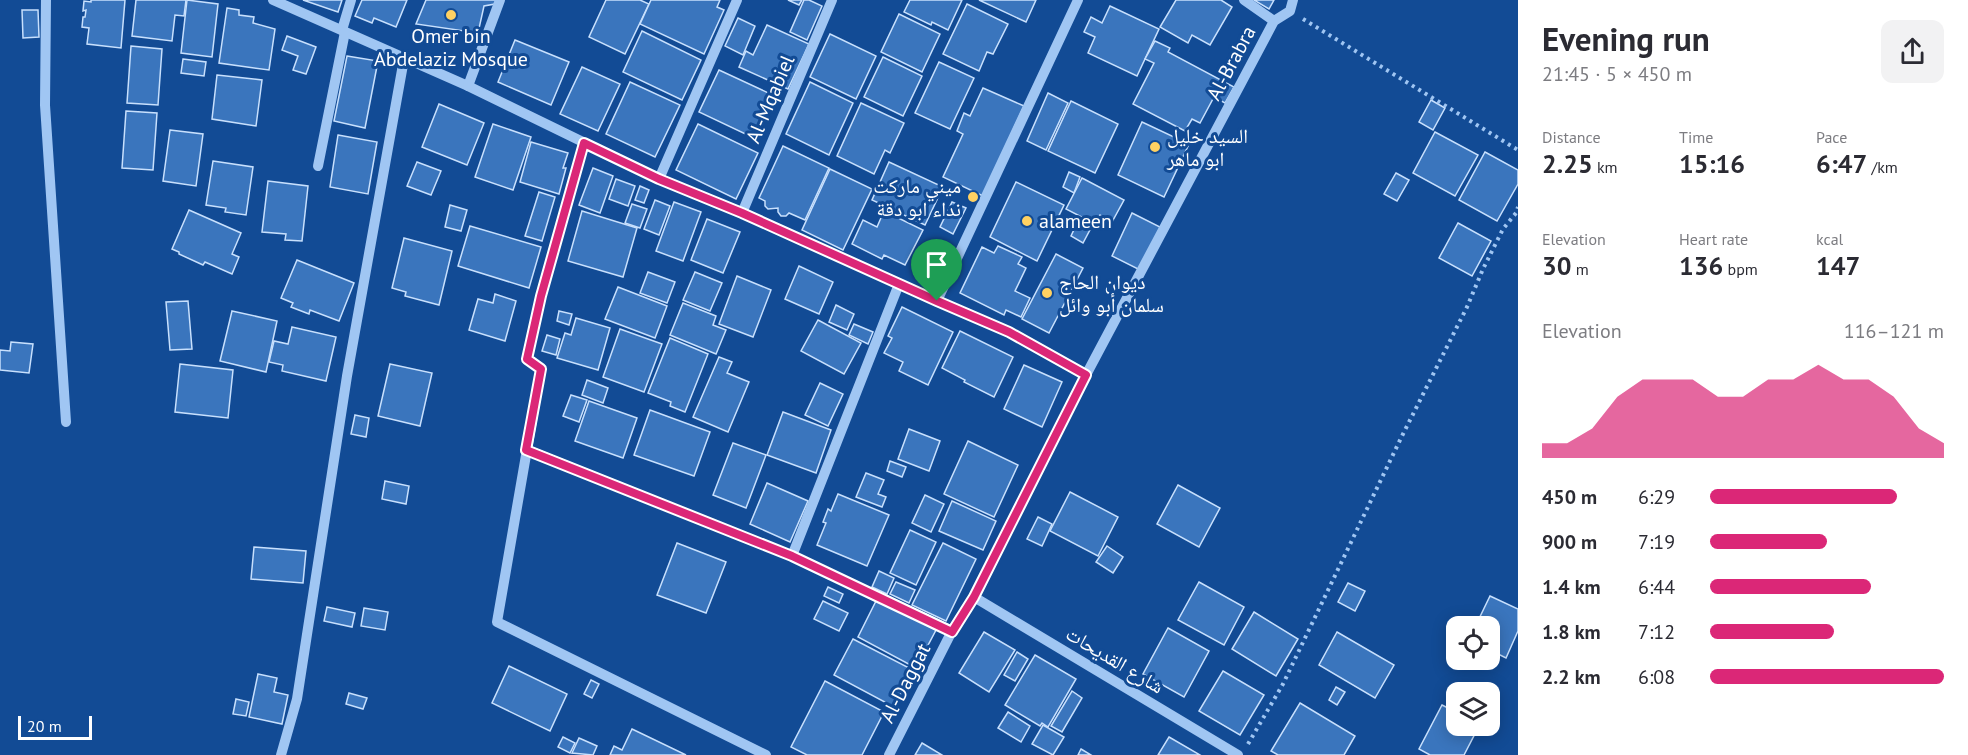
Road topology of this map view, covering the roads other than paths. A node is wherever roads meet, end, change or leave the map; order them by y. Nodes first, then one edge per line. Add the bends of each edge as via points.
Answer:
1 (46, 0) edge
2 (273, 0) edge
3 (351, 0) edge
4 (500, 0) edge
5 (737, 0) edge
6 (831, 0) edge
7 (1078, 0) edge
8 (1244, 0) edge
9 (1293, 0) edge
10 (1274, 21) junction
11 (343, 31) junction
12 (404, 59) junction
13 (468, 86) junction
14 (584, 143) junction
15 (318, 166) dead end
16 (659, 179) junction
17 (742, 213) junction
18 (899, 284) junction
19 (937, 301) junction
20 (1086, 375) junction
21 (66, 422) dead end
22 (526, 450) junction
23 (792, 556) junction
24 (974, 597) junction
25 (952, 632) junction
26 (281, 755) edge
27 (766, 755) edge
28 (889, 755) edge
29 (1238, 755) edge

1 - 21 street via 45,105
2 - 11 street
3 - 11 street
4 - 13 street
5 - 16 street
6 - 17 street, Al-Mqabiel
7 - 19 street
8 - 10 street
9 - 10 street, Al-Brabra via 1290,11
10 - 20 street, Al-Brabra
11 - 12 street
11 - 15 street
12 - 13 street
12 - 26 street via 346,376 297,699
13 - 14 street
14 - 16 street
14 - 22 street via 527,359 541,369
16 - 17 street
17 - 18 street
18 - 19 street
18 - 23 street
19 - 20 street via 1009,332
20 - 24 street, Al-Brabra
22 - 23 street
22 - 27 street via 497,622
23 - 25 street
24 - 25 street, Al-Daggat
24 - 29 street, شارع القديحات
25 - 28 street, Al-Daggat

